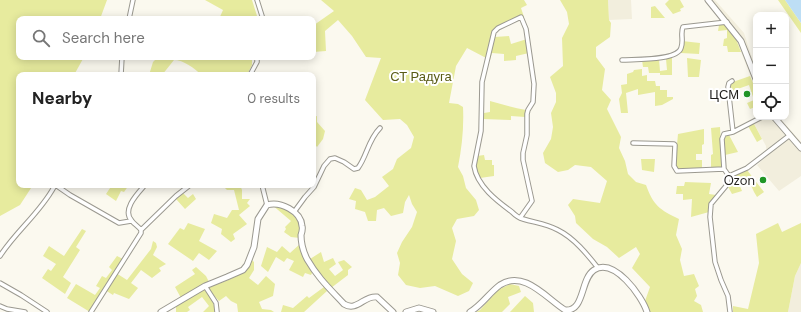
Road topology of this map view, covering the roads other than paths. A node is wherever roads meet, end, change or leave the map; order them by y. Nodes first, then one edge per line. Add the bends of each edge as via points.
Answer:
1 (133, 0) edge
2 (257, 0) edge
3 (708, 0) edge
4 (129, 16) edge
5 (262, 16) edge
6 (727, 22) junction
7 (122, 60) edge
8 (257, 60) edge
9 (622, 60) dead end
10 (753, 71) edge
11 (121, 72) edge
12 (252, 72) edge
13 (732, 81) dead end
14 (756, 120) edge
15 (777, 120) edge
16 (380, 128) dead end
17 (733, 132) junction
18 (790, 135) junction
19 (633, 143) dead end
20 (801, 148) edge
21 (724, 169) junction
22 (729, 176) junction
23 (316, 183) edge
24 (53, 188) edge
25 (61, 188) edge
26 (143, 188) edge
27 (186, 188) edge
28 (263, 188) edge
29 (313, 188) edge
30 (266, 204) junction
31 (294, 212) junction
32 (520, 218) junction
33 (131, 221) junction
34 (141, 230) junction
35 (0, 256) edge
36 (598, 268) junction
37 (0, 283) edge
38 (204, 286) junction
39 (0, 306) edge
40 (25, 312) edge
41 (47, 312) edge
42 (91, 312) edge
43 (161, 312) edge
44 (217, 312) edge
45 (393, 312) edge
46 (406, 312) edge
47 (433, 312) edge
48 (470, 312) edge
49 (647, 312) edge
50 (730, 312) edge

1 - 4 street
2 - 5 street
3 - 6 street
6 - 9 street via 683,27 682,48 668,57
6 - 10 street via 741,41
7 - 11 street
8 - 12 street
13 - 17 street via 728,87
14 - 17 street
15 - 18 street
16 - 23 street via 370,142 358,168 354,169 335,158 330,159
17 - 21 street via 723,136
18 - 20 street
18 - 22 street via 747,168
19 - 21 street via 674,144 674,166 677,170
21 - 22 street
22 - 50 street via 723,190 711,204 710,217 715,262 728,296
24 - 35 street via 35,215 17,232
25 - 33 street via 119,223
26 - 33 street via 130,204 128,210
27 - 34 street
28 - 30 street
29 - 31 street
30 - 31 street via 280,204
30 - 38 street via 258,219 254,248 247,265 238,273
31 - 45 street via 303,227 303,250 321,280 331,291 349,307 355,307 374,296 380,298
32 - 32 street via 497,201 480,182 474,166 481,131 482,82 494,32 521,17 526,29 534,84 533,102 527,114 527,135 523,153 532,201
32 - 36 street via 544,223 566,235
33 - 34 street
34 - 42 street
36 - 48 street via 590,274 579,301 571,310 564,310 530,285 508,281
36 - 49 street via 615,271 625,278
37 - 41 street
38 - 43 street
38 - 44 street via 216,303
39 - 40 street
46 - 47 street via 419,308

